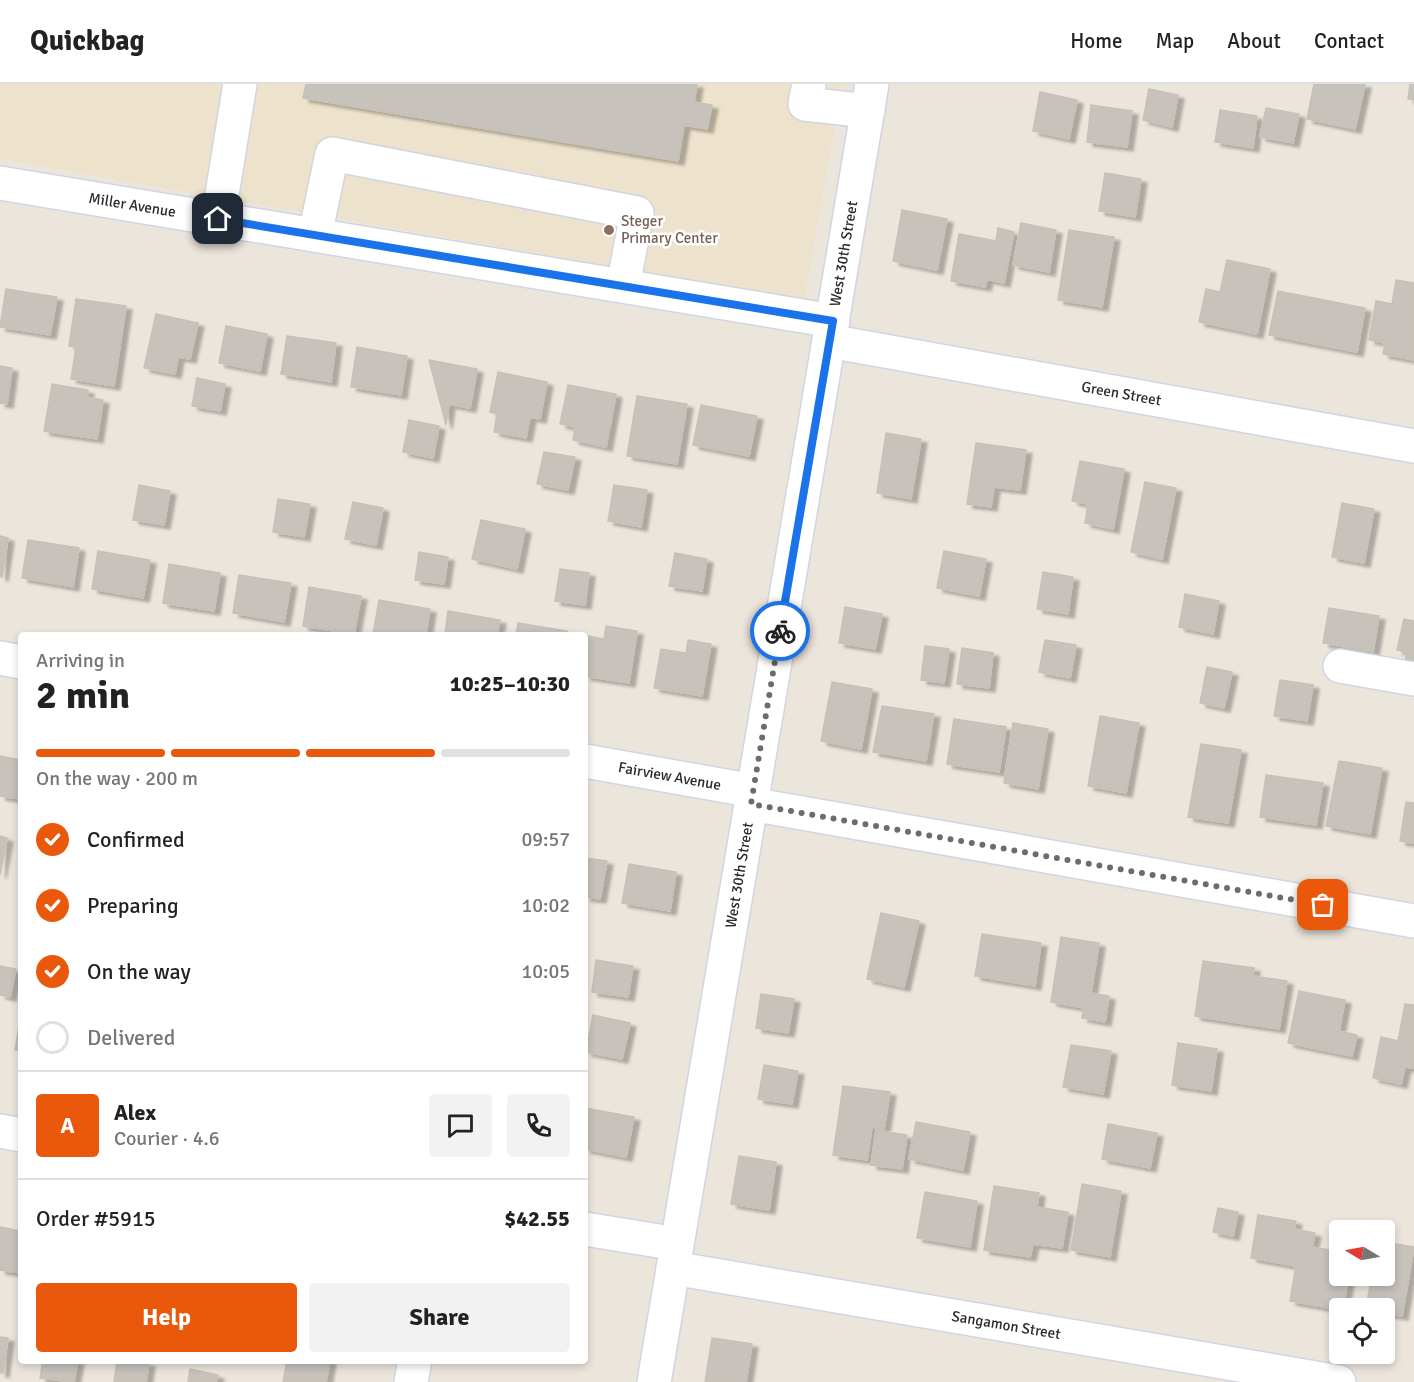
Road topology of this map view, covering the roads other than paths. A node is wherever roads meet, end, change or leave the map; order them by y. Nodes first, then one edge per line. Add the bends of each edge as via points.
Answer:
1 (240, 84) edge
2 (809, 84) edge
3 (870, 98) edge
4 (0, 183) edge
5 (218, 219) junction
6 (315, 235) junction
7 (623, 286) junction
8 (831, 331) junction
9 (1414, 446) edge
10 (0, 658) edge
11 (18, 661) edge
12 (1340, 666) dead end
13 (1414, 679) edge
14 (588, 762) edge
15 (752, 797) junction
16 (1414, 921) edge
17 (0, 1131) edge
18 (18, 1134) edge
19 (588, 1230) edge
20 (675, 1256) junction
21 (414, 1364) edge
22 (411, 1382) edge
23 (654, 1382) edge
24 (1339, 1382) edge

1 - 5 street
2 - 3 street via 805,104
3 - 8 street, West 30th Street
4 - 5 street, Miller Avenue
5 - 6 street, Miller Avenue
6 - 7 street, Miller Avenue
6 - 7 street via 332,154 637,213
7 - 8 street, Miller Avenue
8 - 9 street, Green Street
8 - 15 street, West 30th Street
10 - 11 street
12 - 13 street
14 - 15 street, Fairview Avenue
15 - 16 street, Fairview Avenue
15 - 20 street, West 30th Street
17 - 18 street
19 - 20 street, Sangamon Street
20 - 23 street, West 30th Street
20 - 24 street, Sangamon Street
21 - 22 street

